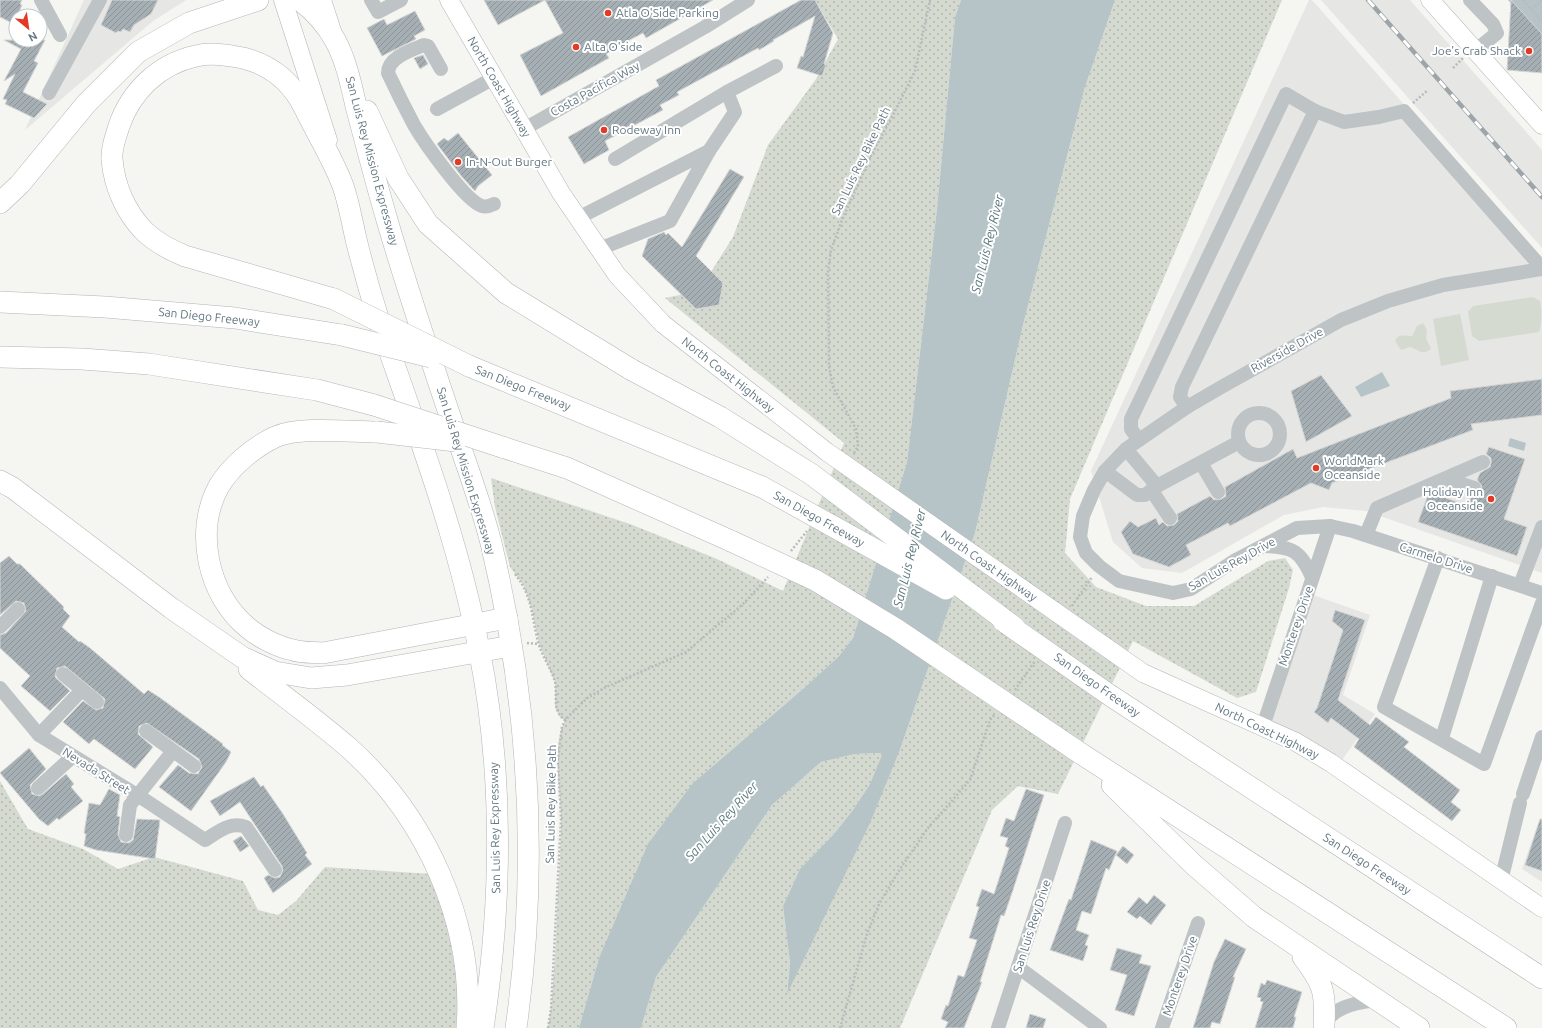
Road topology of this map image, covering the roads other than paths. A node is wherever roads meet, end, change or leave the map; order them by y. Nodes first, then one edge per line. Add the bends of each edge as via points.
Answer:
1 (41, 0) edge
2 (100, 0) edge
3 (258, 0) edge
4 (283, 0) edge
5 (300, 0) edge
6 (322, 0) edge
7 (371, 0) edge
8 (401, 0) edge
9 (449, 0) edge
10 (748, 0) edge
11 (1430, 0) edge
12 (1470, 0) edge
13 (60, 35) dead end
14 (335, 40) junction
15 (1475, 51) junction
16 (345, 64) junction
17 (776, 66) dead end
18 (441, 69) dead end
19 (494, 78) junction
20 (727, 92) junction
21 (49, 93) dead end
22 (437, 109) dead end
23 (1315, 111) junction
24 (1542, 125) edge
25 (524, 129) junction
26 (709, 151) junction
27 (615, 158) dead end
28 (343, 185) junction
29 (0, 203) edge
30 (494, 204) dead end
31 (578, 218) junction
32 (599, 250) junction
33 (1542, 269) edge
34 (0, 302) edge
35 (0, 357) edge
36 (469, 366) junction
37 (1187, 407) junction
38 (1138, 439) junction
39 (1239, 442) dead end
40 (502, 447) junction
41 (1126, 449) junction
42 (1483, 462) dead end
43 (1201, 463) junction
44 (1105, 472) junction
45 (1446, 479) junction
46 (0, 481) edge
47 (1474, 488) dead end
48 (1154, 489) junction
49 (1218, 492) dead end
50 (1083, 516) joint
51 (1170, 518) dead end
52 (1330, 526) junction
53 (1542, 527) edge
54 (1366, 535) junction
55 (1263, 546) junction
56 (1438, 558) junction
57 (1492, 576) junction
58 (1312, 577) junction
59 (1520, 585) junction
60 (1542, 593) edge
61 (1542, 603) edge
62 (171, 608) junction
63 (18, 609) dead end
64 (507, 618) junction
65 (474, 625) junction
66 (0, 627) edge
67 (1014, 627) junction
68 (511, 646) junction
69 (480, 652) junction
70 (63, 674) dead end
71 (0, 688) edge
72 (82, 690) junction
73 (96, 702) dead end
74 (1262, 726) junction
75 (146, 731) dead end
76 (39, 735) junction
77 (1542, 737) edge
78 (1442, 738) junction
79 (173, 750) junction
80 (1080, 753) junction
81 (72, 757) junction
82 (194, 766) dead end
83 (38, 788) dead end
84 (136, 796) junction
85 (1065, 823) dead end
86 (126, 835) dead end
87 (275, 870) dead end
88 (1501, 881) junction
89 (1542, 908) edge
90 (1198, 923) dead end
91 (1295, 945) junction
92 (1018, 967) junction
93 (1542, 978) edge
94 (1376, 1000) junction
95 (1324, 1026) edge
96 (467, 1028) edge
97 (483, 1028) edge
98 (516, 1028) edge
99 (998, 1028) edge
100 (1100, 1028) edge
101 (1162, 1028) edge
102 (1419, 1028) edge
103 (1506, 1028) edge

1 - 13 street
2 - 21 street
3 - 29 highway via 189,23 138,52 86,104 20,184
4 - 28 main road
5 - 14 highway via 314,10
6 - 14 main road, San Luis Rey Mission Expressway
7 - 8 street via 378,12
9 - 19 main road, North Coast Highway
10 - 25 street, Costa Pacifica Way
11 - 15 main road
12 - 15 street via 1493,24 1497,33
14 - 16 highway, San Luis Rey Mission Expressway
15 - 24 main road
16 - 64 highway, San Luis Rey Mission Expressway via 379,194 408,291 490,541
16 - 67 highway, bridge via 398,178 428,224 506,293 632,370 720,417 811,474
17 - 20 street
18 - 30 street via 428,46 424,45 392,61 388,73 415,127 457,185 472,201 487,207
19 - 22 street
19 - 25 main road, North Coast Highway
20 - 26 street via 735,112
20 - 27 street
23 - 33 street via 1344,122 1404,110
23 - 37 street via 1182,387 1180,397
23 - 38 street via 1286,94 1131,419 1131,429
25 - 31 main road, North Coast Highway
26 - 31 street
26 - 32 street via 670,221
28 - 36 highway, bridge via 295,90 281,76 260,62 228,55 197,55 152,76 135,94 124,111 112,156 122,200 145,232 163,246 185,256 334,299
28 - 65 highway via 367,285 436,489
31 - 32 main road, North Coast Highway
32 - 74 main road, North Coast Highway, bridge via 617,275 663,324 827,452 1142,673
33 - 37 street, Riverside Drive via 1443,284 1388,301 1341,320
34 - 36 highway, San Diego Freeway, bridge via 105,307 235,318 342,335
35 - 40 highway, bridge via 149,364 317,390 374,405
36 - 67 highway, San Diego Freeway, bridge via 762,487
37 - 38 street, Riverside Drive
38 - 41 street, Riverside Drive
39 - 43 street
40 - 65 highway, bridge via 377,432 300,431 276,436 232,469 219,486 211,506 208,555 212,573 234,615 248,628 271,641 293,650 323,653
40 - 80 highway, bridge via 567,468 815,580 896,629
41 - 44 street, Riverside Drive
41 - 48 street
42 - 45 street
43 - 48 street
43 - 49 street
44 - 48 street via 1137,495 1145,495
44 - 50 street, Riverside Drive
45 - 47 street
45 - 54 street via 1377,508
46 - 62 highway via 13,488
48 - 51 street
50 - 55 street, San Luis Rey Drive via 1080,538 1086,553 1099,566 1119,581 1173,593 1191,589
52 - 54 street, Carmelo Drive
52 - 55 street, San Luis Rey Drive via 1297,528
52 - 58 street, Monterey Drive
53 - 59 street
54 - 56 street, Carmelo Drive
55 - 58 street via 1285,547 1303,558
56 - 57 street, Carmelo Drive
56 - 78 street via 1384,707
57 - 59 street, Carmelo Drive
57 - 78 street
58 - 74 street, Monterey Drive
59 - 60 street, Carmelo Drive
61 - 78 street via 1484,764
62 - 69 highway via 242,657 275,672 311,678 347,675
62 - 96 highway via 349,748 377,776 403,808 421,835 436,866 455,918 467,982
63 - 66 street
64 - 65 highway
64 - 68 highway, San Luis Rey Mission Expressway
65 - 69 highway
67 - 93 highway, San Diego Freeway, bridge via 1111,696
68 - 69 highway
68 - 98 highway, San Luis Rey Mission Expressway via 526,761 529,845 528,915
69 - 97 highway, San Luis Rey Expressway via 495,771 498,860 491,968
70 - 72 street
71 - 76 street, Nevada Street
72 - 73 street
72 - 76 street
74 - 88 main road, North Coast Highway via 1331,763
75 - 79 street
76 - 81 street, Nevada Street
77 - 88 street via 1522,798
79 - 82 street
79 - 84 street
80 - 91 highway via 1194,865 1254,917
80 - 103 highway
81 - 83 street
81 - 84 street, Nevada Street
84 - 86 street via 130,805
84 - 87 street, Nevada Street via 205,840 226,827 238,824 246,827
85 - 92 street, San Luis Rey Drive
88 - 89 main road, North Coast Highway
90 - 101 street, Monterey Drive
91 - 94 highway
91 - 95 highway via 1318,977 1324,992
92 - 99 street, San Luis Rey Drive
92 - 100 street
94 - 95 street via 1349,1004 1334,1013
94 - 102 highway

